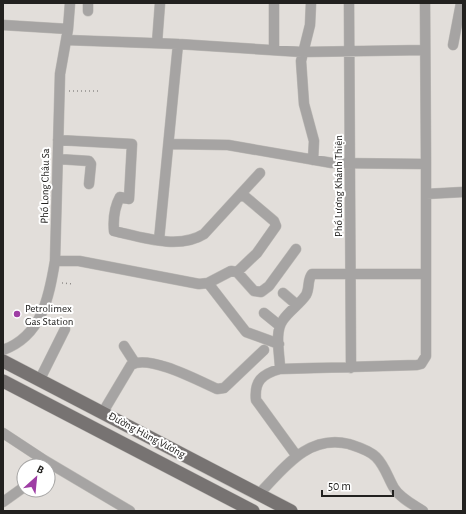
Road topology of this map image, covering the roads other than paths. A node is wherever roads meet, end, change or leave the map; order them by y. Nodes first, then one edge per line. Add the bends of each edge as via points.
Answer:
1 (70, 3) edge
2 (160, 3) edge
3 (274, 3) edge
4 (311, 3) edge
5 (349, 3) edge
6 (425, 3) edge
7 (461, 3) edge
8 (3, 25) edge
9 (68, 29) junction
10 (66, 40) junction
11 (457, 41) edge
12 (157, 43) junction
13 (178, 44) junction
14 (274, 50) junction
15 (350, 50) junction
16 (425, 50) junction
17 (302, 52) junction
18 (58, 140) junction
19 (169, 144) junction
20 (58, 159) junction
21 (313, 160) junction
22 (350, 163) junction
23 (426, 164) junction
24 (260, 173) dead end
25 (89, 184) dead end
26 (463, 192) edge
27 (242, 194) junction
28 (426, 194) junction
29 (159, 240) junction
30 (296, 249) dead end
31 (55, 261) junction
32 (237, 272) junction
33 (351, 274) junction
34 (425, 274) junction
35 (208, 283) junction
36 (281, 296) dead end
37 (294, 308) junction
38 (264, 313) dead end
39 (280, 326) junction
40 (65, 329) dead end
41 (279, 344) junction
42 (124, 346) dead end
43 (3, 350) edge
44 (264, 350) dead end
45 (3, 361) edge
46 (135, 363) junction
47 (351, 368) junction
48 (280, 369) junction
49 (40, 379) junction
50 (3, 381) edge
51 (103, 412) junction
52 (3, 433) edge
53 (296, 455) junction
54 (36, 458) edge
55 (56, 471) edge
56 (16, 493) edge
57 (259, 494) junction
58 (3, 502) edge
59 (8, 511) edge
60 (130, 511) edge
61 (253, 511) edge
62 (291, 511) edge
63 (423, 511) edge

1 - 9 street, Phố Long Châu Sa
2 - 12 street
3 - 14 street
4 - 17 street via 310,25
5 - 15 street, Phố Lương Khánh Thiện
6 - 16 street
7 - 11 street
8 - 9 street
9 - 10 street, Phố Long Châu Sa
10 - 12 street
10 - 18 street, Phố Long Châu Sa via 60,74
12 - 13 street
13 - 14 street
13 - 19 street
14 - 17 street
15 - 16 street
15 - 17 street
15 - 22 street, Phố Lương Khánh Thiện
16 - 23 street
17 - 21 street via 304,104 314,141
18 - 20 street, Phố Long Châu Sa
18 - 29 street via 132,144 129,199 120,197 116,203 114,231
19 - 21 street via 228,145
19 - 29 street
20 - 25 street via 89,161
20 - 31 street, Phố Long Châu Sa
21 - 22 street
22 - 23 street
22 - 33 street, Phố Lương Khánh Thiện
23 - 28 street
24 - 27 street
26 - 28 street
27 - 29 street via 204,234 196,239 176,242
27 - 32 street via 274,221 276,226 257,253
28 - 34 street
30 - 32 street via 269,286 261,292 254,290
31 - 35 street via 79,261 187,283
31 - 43 street, Phố Long Châu Sa via 45,307 33,330 21,341
32 - 35 street via 231,271
33 - 34 street
33 - 37 street via 312,274 308,291
33 - 47 street, Phố Lương Khánh Thiện
34 - 47 street via 425,360 417,365
35 - 41 street via 246,332
36 - 37 street
37 - 39 street
38 - 39 street
39 - 41 street
40 - 49 street
41 - 48 street
42 - 46 street
44 - 46 street via 224,388 217,389 162,366
45 - 49 main road, Đường Hùng Vương
46 - 51 street via 131,365
47 - 48 street
48 - 53 street via 260,379 255,389 256,400
49 - 51 main road, Đường Hùng Vương
50 - 61 main road, Đường Hùng Vương
51 - 57 main road, Đường Hùng Vương
52 - 54 street
53 - 57 street
53 - 63 street via 322,443 338,442 359,447 375,456 382,464 395,490
55 - 60 street
56 - 58 street
57 - 62 main road, Đường Hùng Vương
58 - 59 street

